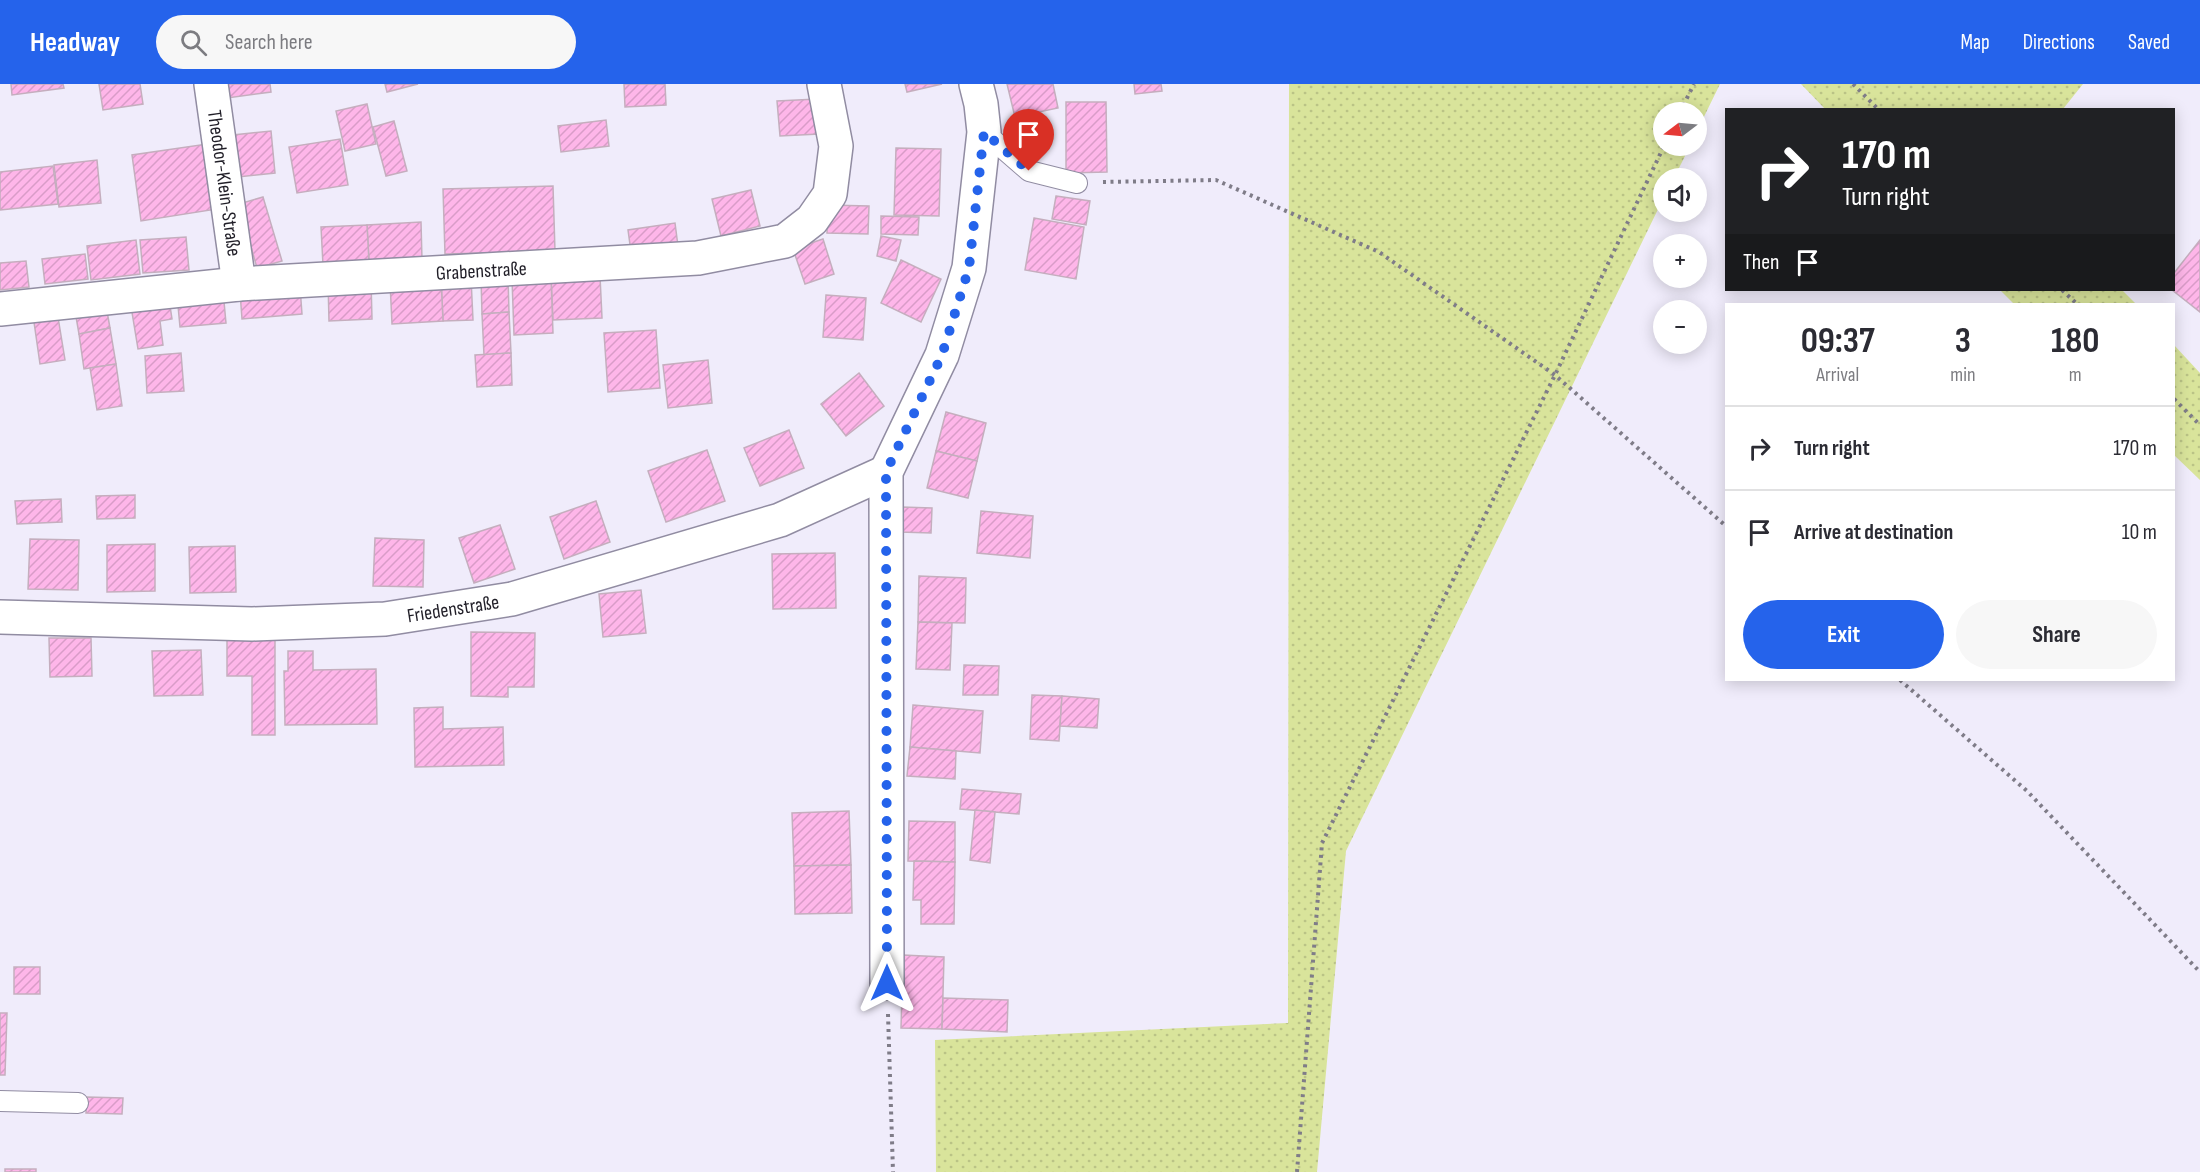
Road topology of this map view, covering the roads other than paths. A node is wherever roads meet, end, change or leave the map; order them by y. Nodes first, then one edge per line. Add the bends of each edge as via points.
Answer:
1 (211, 84) edge
2 (824, 84) edge
3 (976, 84) edge
4 (984, 132) junction
5 (1077, 183) road end
6 (239, 284) junction
7 (0, 309) edge
8 (886, 472) junction
9 (0, 617) edge
10 (887, 983) road end
11 (0, 1101) edge
12 (78, 1103) dead end

1 - 6 street, Theodor-Klein-Straße
2 - 6 street, Grabenstraße via 836,147 830,194 812,220 785,241 699,258
3 - 4 street
4 - 5 lane via 1029,171
4 - 8 street via 969,268 942,355
6 - 7 street, Grabenstraße
8 - 9 street, Friedenstraße via 780,520 500,601 385,620 252,624
8 - 10 street
11 - 12 lane

